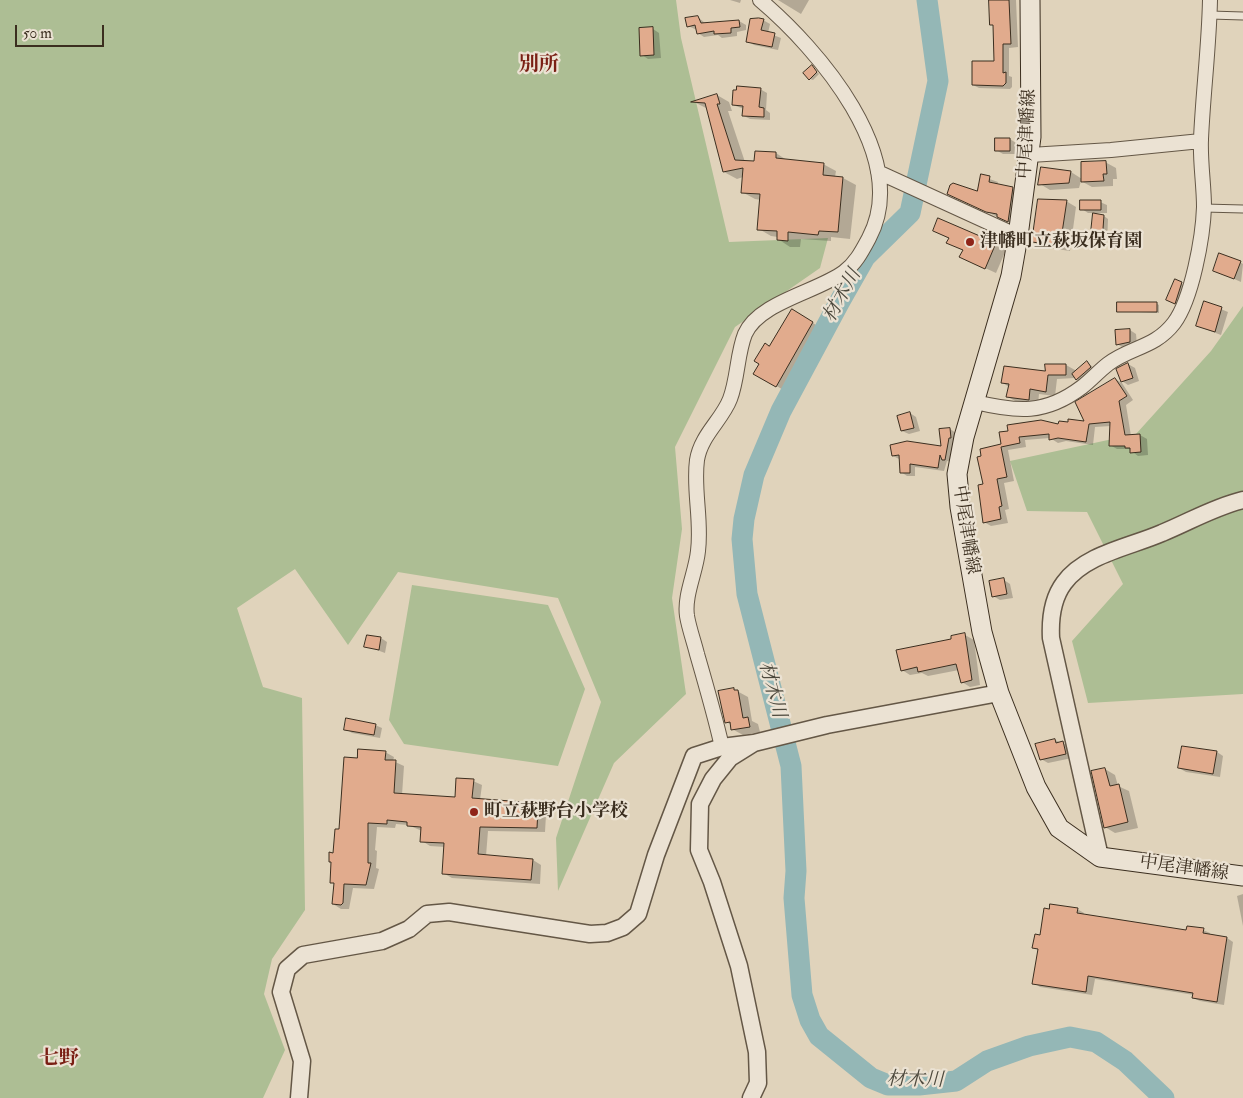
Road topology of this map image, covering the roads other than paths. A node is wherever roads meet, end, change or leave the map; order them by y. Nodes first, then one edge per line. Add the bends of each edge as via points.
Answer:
1 (760, 0) edge
2 (1030, 0) edge
3 (1210, 0) edge
4 (1210, 15) junction
5 (1243, 16) edge
6 (1201, 141) junction
7 (1030, 155) junction
8 (878, 172) junction
9 (1204, 208) junction
10 (1243, 209) edge
11 (1018, 236) junction
12 (975, 402) junction
13 (1243, 500) edge
14 (999, 693) junction
15 (754, 743) junction
16 (722, 747) junction
17 (1100, 857) junction
18 (1243, 876) edge
19 (299, 1098) edge
20 (751, 1098) edge

1 - 8 street via 784,21 843,90 865,130
2 - 7 main road, 中尾津幡線
3 - 4 street
4 - 5 lane
4 - 6 street
6 - 7 street
6 - 9 street
7 - 11 main road, 中尾津幡線
8 - 11 street
8 - 16 street via 881,191 877,223 856,262 842,274 756,320 745,334 730,399 704,439 698,457 695,478 700,529 686,614
9 - 10 lane
9 - 12 street via 1192,282 1185,304 1164,335 1114,360 1081,388 1038,409 1022,411
11 - 12 main road, 中尾津幡線 via 1011,276
12 - 14 main road, 中尾津幡線 via 957,474 959,499 982,632
13 - 17 street via 1223,505 1078,569 1064,583 1054,601 1050,622 1052,638
14 - 15 street via 827,725
14 - 17 main road, 中尾津幡線 via 1036,787 1060,828
15 - 16 street
15 - 20 street via 730,758 713,779 700,804 699,850 739,966 756,1052 758,1083
16 - 19 street via 694,756 656,854 638,914 623,927 607,933 590,934 450,912 427,914 409,929 382,941 303,955 287,969 281,992 302,1061
17 - 18 main road, 中尾津幡線

